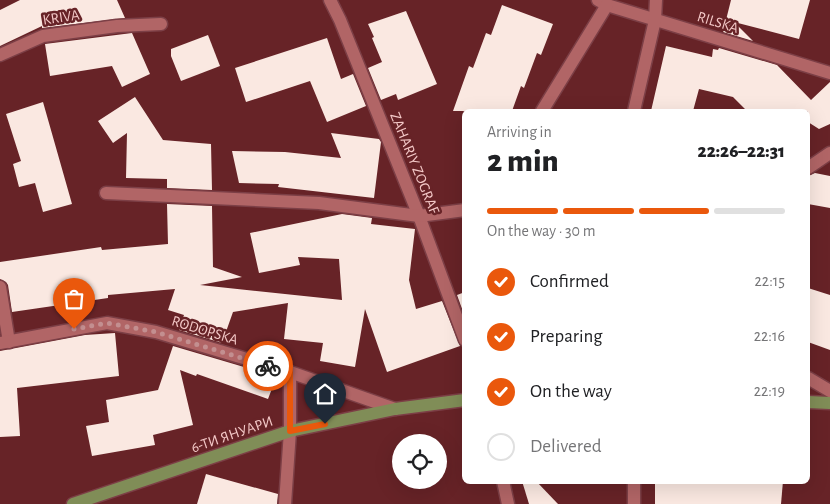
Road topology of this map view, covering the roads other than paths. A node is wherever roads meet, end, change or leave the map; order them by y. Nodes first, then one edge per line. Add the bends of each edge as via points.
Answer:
1 (330, 0) edge
2 (656, 0) edge
3 (602, 3) edge
4 (655, 20) junction
5 (161, 24) dead end
6 (0, 55) edge
7 (830, 73) edge
8 (543, 109) edge
9 (634, 109) edge
10 (830, 153) edge
11 (810, 167) edge
12 (106, 193) dead end
13 (462, 210) edge
14 (419, 216) junction
15 (0, 287) edge
16 (462, 332) edge
17 (4, 342) edge
18 (290, 372) junction
19 (810, 379) edge
20 (830, 391) edge
21 (462, 400) edge
22 (810, 402) edge
23 (830, 403) edge
24 (395, 409) junction
25 (290, 431) junction
26 (504, 484) edge
27 (634, 484) edge
28 (74, 504) edge
29 (286, 504) edge
30 (508, 504) edge
31 (634, 504) edge

1 - 14 street, ZAHARIY ZOGRAF
2 - 4 street
3 - 4 street, RILSKA
3 - 8 street
4 - 7 street, RILSKA
4 - 9 street
5 - 6 street, KRIVA via 42,36
10 - 11 street
12 - 14 street via 318,203
13 - 14 street
14 - 16 street, ZAHARIY ZOGRAF
15 - 17 street
17 - 18 street, RODOPSKA via 107,323 156,332
18 - 24 street, RODOPSKA
18 - 25 street
19 - 20 street
21 - 24 main road, 6-ТИ ЯНУАРИ
22 - 23 main road
24 - 25 main road, 6-ТИ ЯНУАРИ
25 - 28 main road, 6-ТИ ЯНУАРИ
25 - 29 street
26 - 30 street
27 - 31 street

